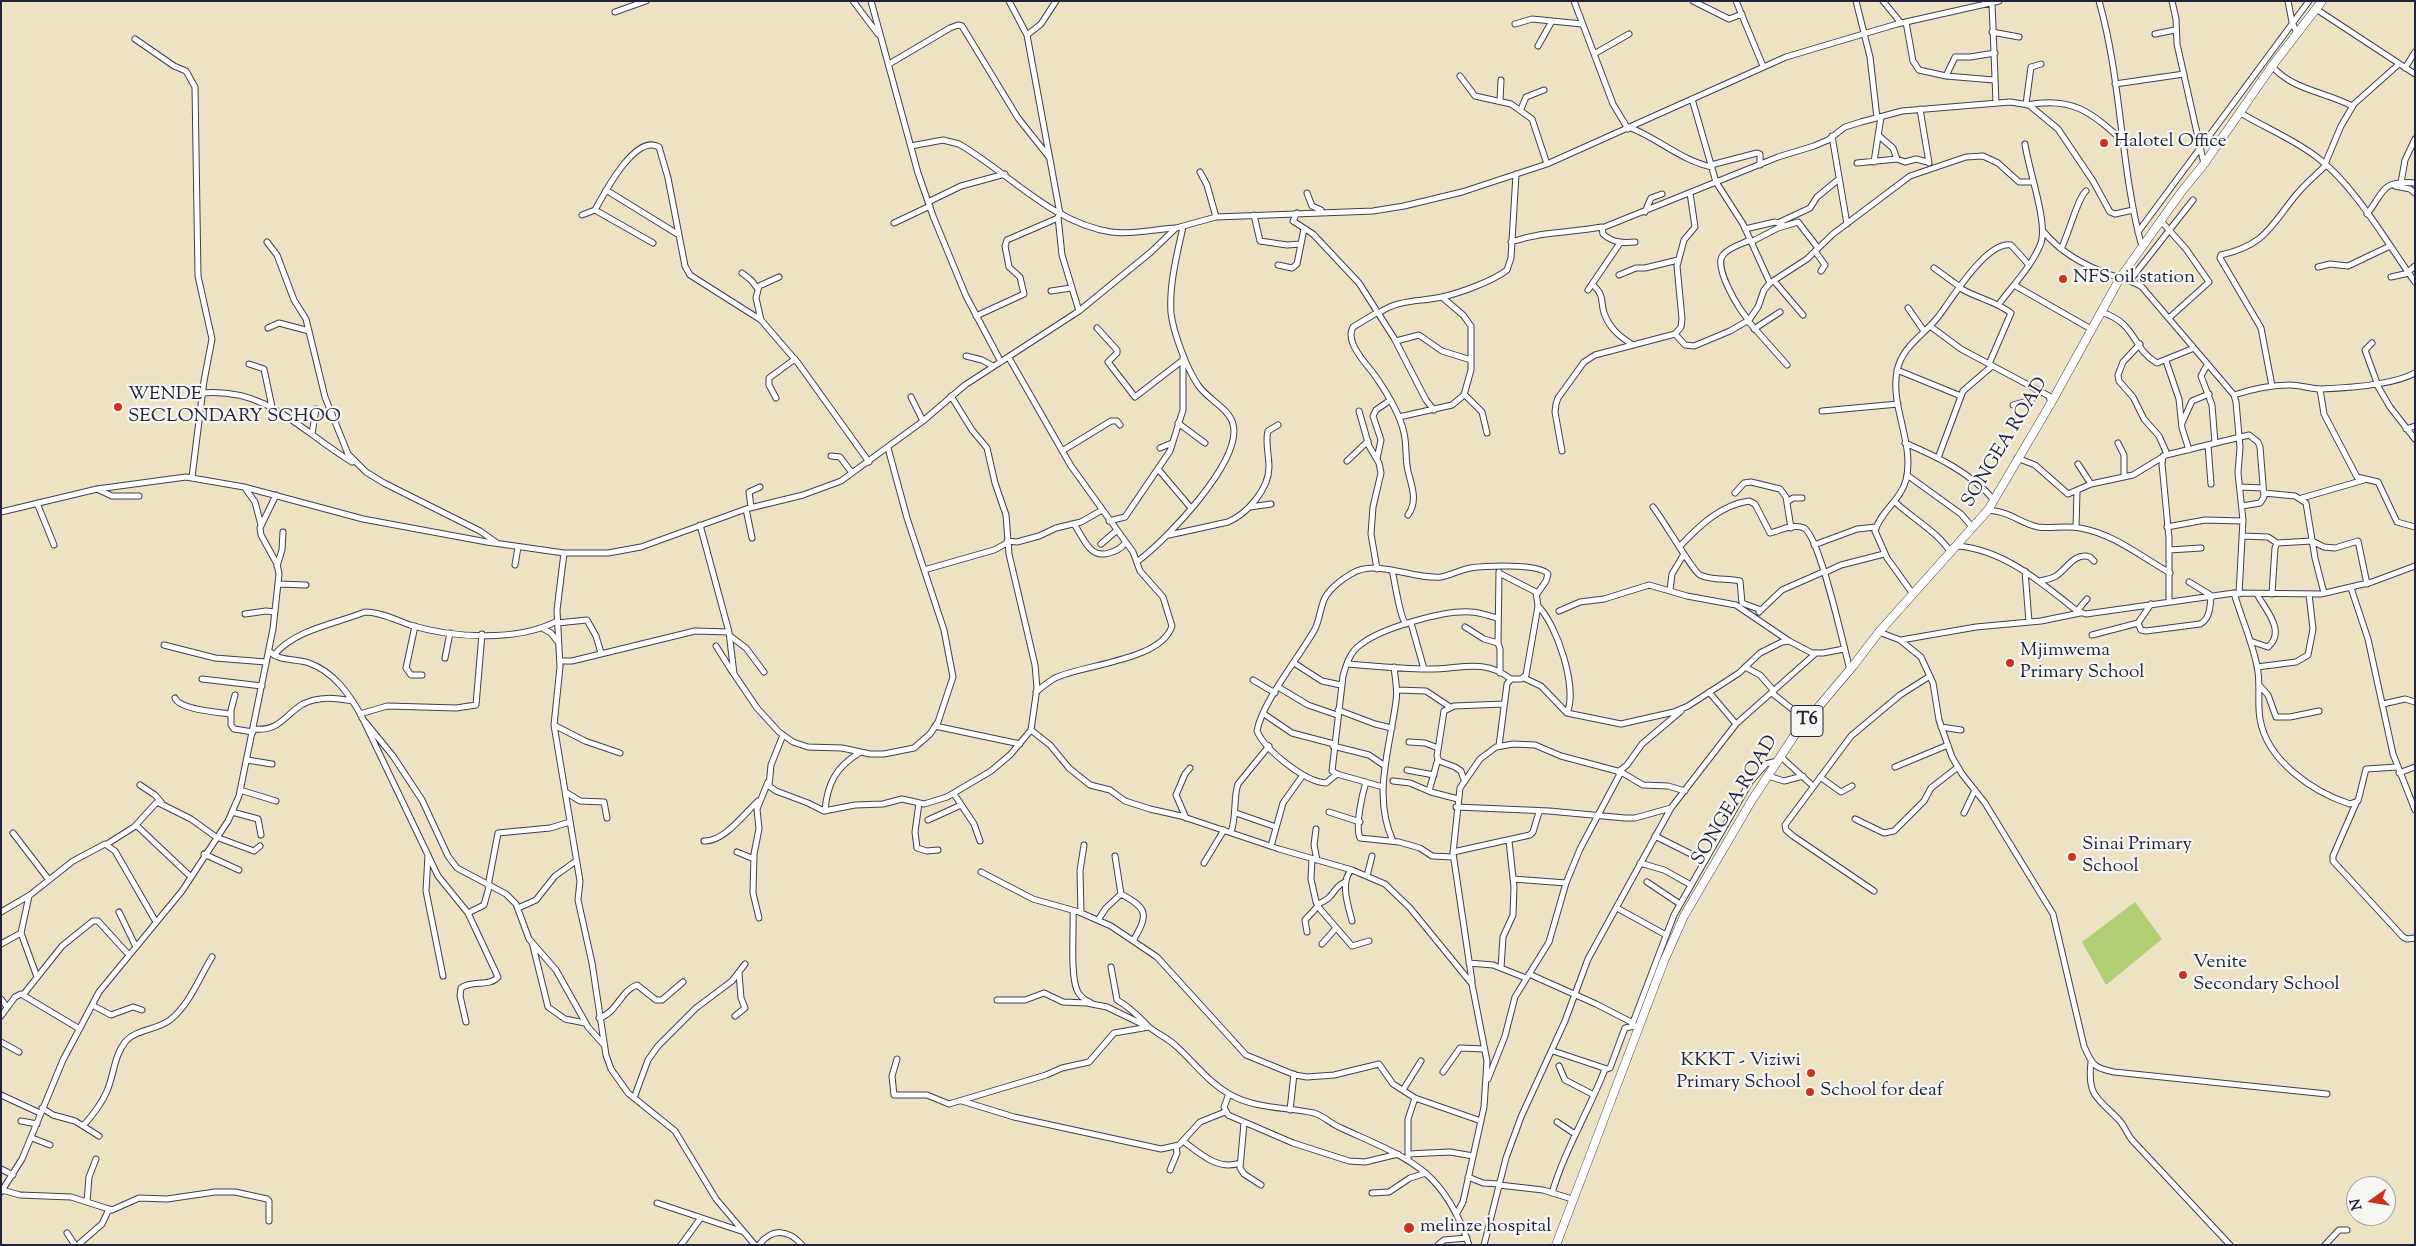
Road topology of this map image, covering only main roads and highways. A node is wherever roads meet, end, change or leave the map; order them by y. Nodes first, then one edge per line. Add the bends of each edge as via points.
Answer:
1 (2322, 1) edge
2 (1556, 1245) edge

1 - 2 highway, SONGEA ROAD / T6 via 2120,278 1988,510 1879,632 1779,758 1684,916 1634,1025

